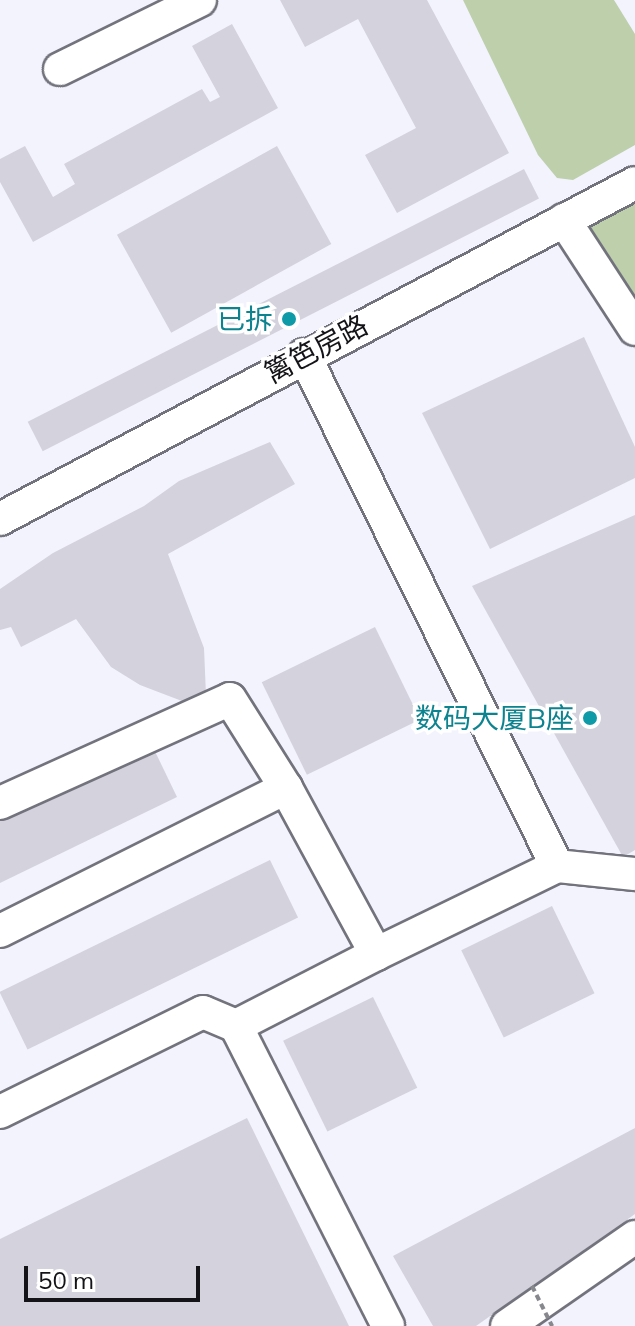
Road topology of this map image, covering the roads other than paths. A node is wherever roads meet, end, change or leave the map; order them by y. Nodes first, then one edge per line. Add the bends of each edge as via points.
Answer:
1 (200, 0) edge
2 (60, 69) dead end
3 (635, 183) edge
4 (564, 220) junction
5 (635, 329) edge
6 (304, 355) junction
7 (4, 507) edge
8 (286, 788) junction
9 (0, 803) edge
10 (557, 866) junction
11 (635, 874) edge
12 (0, 931) edge
13 (376, 954) junction
14 (236, 1026) junction
15 (0, 1112) edge
16 (635, 1237) edge
17 (388, 1326) edge
18 (507, 1326) edge

1 - 2 street
3 - 4 street, 篱笆房路
4 - 5 street
4 - 6 street, 篱笆房路
6 - 7 street, 篱笆房路
6 - 10 street
8 - 9 street via 230,699
8 - 12 street
8 - 13 street
10 - 11 street
10 - 13 street
13 - 14 street
14 - 15 street via 203,1012
14 - 17 street
16 - 18 street

